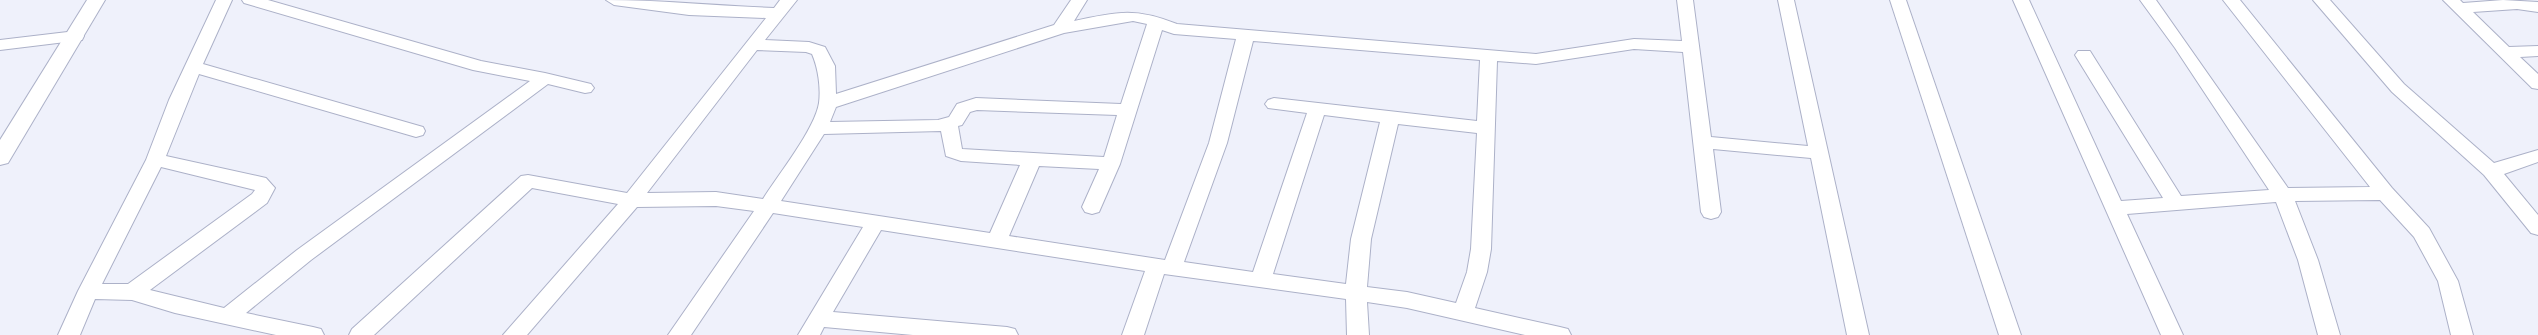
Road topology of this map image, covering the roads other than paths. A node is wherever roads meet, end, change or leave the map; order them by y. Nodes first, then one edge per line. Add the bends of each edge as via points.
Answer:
1 (96, 0) edge
2 (224, 0) edge
3 (250, 0) edge
4 (614, 0) edge
5 (1079, 0) edge
6 (1136, 0) edge
7 (1685, 0) edge
8 (1786, 0) edge
9 (1898, 0) edge
10 (2021, 0) edge
11 (2148, 0) edge
12 (2231, 0) edge
13 (2321, 0) edge
14 (2454, 4) edge
15 (783, 7) edge
16 (2538, 7) edge
17 (1152, 20) junction
18 (1060, 29) junction
19 (1246, 34) junction
20 (76, 36) junction
21 (0, 45) edge
22 (752, 45) junction
23 (1689, 47) junction
24 (2538, 51) edge
25 (2504, 52) junction
26 (1489, 54) junction
27 (2084, 55) dead end
28 (193, 67) junction
29 (545, 78) junction
30 (2538, 84) edge
31 (585, 88) dead end
32 (828, 103) junction
33 (1274, 104) dead end
34 (1317, 109) junction
35 (1128, 110) junction
36 (1390, 117) junction
37 (949, 124) junction
38 (818, 128) junction
39 (1486, 128) junction
40 (416, 131) dead end
41 (1702, 142) junction
42 (1820, 153) junction
43 (2538, 156) edge
44 (0, 158) edge
45 (154, 160) junction
46 (1032, 160) junction
47 (1110, 164) junction
48 (2491, 171) junction
49 (2385, 193) junction
50 (2283, 196) junction
51 (632, 200) junction
52 (2175, 202) junction
53 (768, 206) junction
54 (1092, 207) dead end
55 (2115, 208) junction
56 (1711, 212) dead end
57 (876, 222) junction
58 (2538, 228) edge
59 (996, 241) junction
60 (1165, 267) junction
61 (1261, 280) junction
62 (88, 291) junction
63 (132, 292) junction
64 (1356, 293) junction
65 (1463, 312) junction
66 (229, 315) junction
67 (814, 327) edge
68 (69, 335) edge
69 (312, 335) edge
70 (360, 335) edge
71 (514, 335) edge
72 (679, 335) edge
73 (1007, 335) edge
74 (1133, 335) edge
75 (1358, 335) edge
76 (1560, 335) edge
77 (1858, 335) edge
78 (2010, 335) edge
79 (2172, 335) edge
80 (2329, 335) edge
81 (2462, 335) edge

1 - 20 street
2 - 28 street
3 - 29 street via 479,66
4 - 15 street via 688,10
5 - 18 street
6 - 17 street
7 - 23 street
8 - 42 street
9 - 78 street
10 - 55 street
11 - 50 street
12 - 49 street
13 - 48 street via 2398,88
14 - 16 street via 2517,4
14 - 25 street
15 - 22 street
17 - 18 street via 1133,16
17 - 19 street via 1174,29
17 - 35 street
18 - 32 street
19 - 26 street
19 - 60 street via 1218,143
20 - 21 street
20 - 44 street
22 - 32 street via 809,47 819,51 826,66
22 - 51 street
23 - 26 street via 1634,44 1536,59
23 - 41 street
24 - 25 street
25 - 30 street
26 - 39 street
27 - 52 street
28 - 40 street
28 - 45 street
29 - 31 street
29 - 66 street via 304,255
32 - 38 street
33 - 34 street
34 - 36 street
34 - 61 street
35 - 37 street via 976,104 964,108 956,121
35 - 47 street
36 - 39 street
36 - 64 street via 1362,240
37 - 38 street
37 - 46 street via 953,152 961,155
38 - 53 street
39 - 65 street via 1481,249 1477,272
41 - 42 street
41 - 56 street
42 - 77 street
43 - 48 street
45 - 62 street
45 - 63 street via 259,183 265,188 260,198
46 - 47 street
46 - 59 street
47 - 54 street
48 - 58 street
49 - 50 street
49 - 81 street via 2422,233 2448,281
50 - 52 street
50 - 80 street via 2308,260
51 - 53 street via 716,199
51 - 70 street via 528,181
51 - 71 street
52 - 55 street
53 - 57 street
53 - 72 street
55 - 79 street
57 - 59 street
57 - 67 street
59 - 60 street
60 - 61 street
60 - 74 street
61 - 64 street
62 - 63 street
62 - 68 street
63 - 66 street via 175,305
64 - 65 street via 1407,300
64 - 75 street
65 - 76 street
66 - 69 street
67 - 73 street

